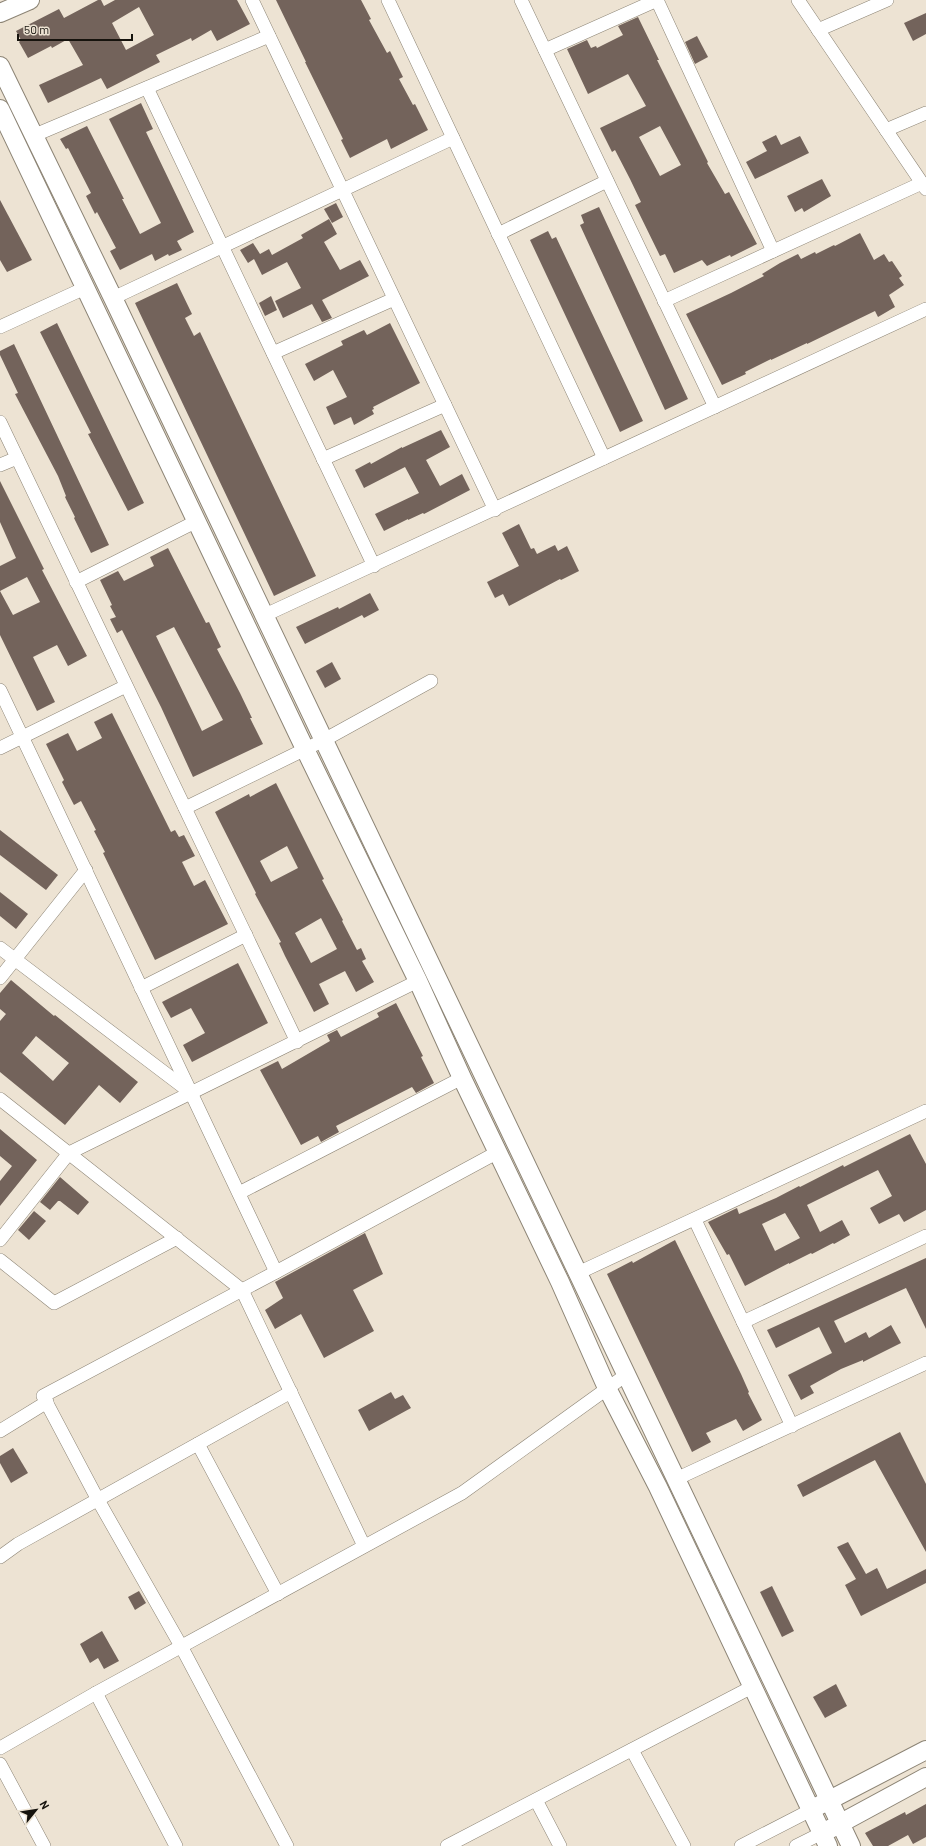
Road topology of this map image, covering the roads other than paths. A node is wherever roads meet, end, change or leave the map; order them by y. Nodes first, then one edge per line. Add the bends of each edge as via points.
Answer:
1 (30, 0) edge
2 (252, 0) edge
3 (388, 0) edge
4 (521, 0) edge
5 (798, 0) edge
6 (887, 0) edge
7 (0, 12) edge
8 (818, 30) junction
9 (269, 36) junction
10 (545, 50) junction
11 (0, 66) edge
12 (147, 88) junction
13 (0, 109) edge
14 (926, 113) edge
15 (886, 130) junction
16 (34, 135) junction
17 (453, 138) junction
18 (607, 181) junction
19 (924, 186) edge
20 (342, 190) junction
21 (498, 234) junction
22 (223, 247) junction
23 (773, 251) junction
24 (85, 288) junction
25 (113, 298) junction
26 (394, 299) junction
27 (664, 301) junction
28 (926, 309) edge
29 (0, 327) edge
30 (273, 353) junction
31 (445, 405) junction
32 (715, 407) junction
33 (0, 422) edge
34 (17, 458) junction
35 (604, 458) junction
36 (323, 459) junction
37 (0, 465) edge
38 (495, 510) junction
39 (197, 521) junction
40 (374, 566) junction
41 (76, 582) junction
42 (263, 616) junction
43 (431, 681) dead end
44 (126, 686) junction
45 (0, 690) edge
46 (23, 738) junction
47 (324, 740) junction
48 (0, 748) edge
49 (306, 749) junction
50 (185, 808) junction
51 (86, 870) junction
52 (246, 935) junction
53 (0, 948) edge
54 (14, 959) junction
55 (0, 978) edge
56 (418, 981) junction
57 (141, 988) junction
58 (297, 1042) junction
59 (462, 1078) junction
60 (191, 1094) junction
61 (0, 1099) edge
62 (925, 1113) edge
63 (498, 1152) junction
64 (69, 1153) junction
65 (239, 1193) junction
66 (695, 1220) junction
67 (926, 1236) edge
68 (177, 1238) junction
69 (0, 1240) edge
70 (0, 1260) edge
71 (276, 1272) junction
72 (578, 1273) junction
73 (242, 1290) junction
74 (743, 1322) junction
75 (926, 1362) edge
76 (626, 1375) junction
77 (607, 1388) junction
78 (291, 1392) junction
79 (47, 1402) junction
80 (792, 1426) junction
81 (0, 1431) edge
82 (198, 1444) junction
83 (676, 1479) junction
84 (98, 1500) junction
85 (364, 1546) junction
86 (0, 1557) edge
87 (278, 1594) junction
88 (182, 1646) junction
89 (752, 1686) junction
90 (96, 1693) junction
91 (0, 1748) edge
92 (632, 1750) junction
93 (926, 1750) edge
94 (0, 1764) edge
95 (926, 1777) edge
96 (536, 1800) junction
97 (829, 1800) junction
98 (811, 1810) junction
99 (840, 1823) junction
100 (825, 1839) edge
101 (44, 1846) edge
102 (176, 1846) edge
103 (287, 1846) edge
104 (447, 1846) edge
105 (560, 1846) edge
106 (684, 1846) edge
107 (741, 1846) edge
108 (796, 1846) edge
109 (851, 1846) edge

1 - 7 street
2 - 9 street
3 - 17 street
4 - 10 street
5 - 8 street
6 - 8 street
8 - 15 street
9 - 12 street
9 - 20 street
10 - 18 street
10 - 23 street via 657,0
11 - 16 street
12 - 16 street
12 - 22 street
13 - 24 street
14 - 15 street
15 - 19 street
16 - 25 street
17 - 20 street
17 - 21 street
18 - 21 street
18 - 27 street
19 - 23 street
20 - 22 street
20 - 26 street
21 - 35 street
22 - 25 street
22 - 30 street
23 - 27 street
24 - 29 street
24 - 39 street
25 - 42 street
26 - 30 street
26 - 31 street
27 - 32 street
28 - 32 street
30 - 36 street
31 - 36 street
31 - 38 street
32 - 35 street
33 - 34 street
34 - 37 street
34 - 41 street
35 - 38 street
36 - 40 street
38 - 40 street
39 - 41 street
39 - 49 street
40 - 42 street
41 - 44 street
42 - 47 street
43 - 47 street
44 - 46 street
44 - 50 street
45 - 46 street
46 - 48 street
46 - 51 street
47 - 49 street
47 - 72 street
49 - 50 street
49 - 56 street
50 - 52 street
51 - 54 street
51 - 57 street
52 - 57 street
52 - 58 street
53 - 54 street
54 - 55 street
54 - 60 street
56 - 58 street
56 - 59 street
57 - 60 street
58 - 60 street
59 - 63 street
59 - 65 street
60 - 64 street
60 - 65 street
61 - 64 street
62 - 66 street
63 - 71 street
63 - 77 street
64 - 68 street
64 - 69 street
65 - 71 street
66 - 72 street
66 - 74 street
67 - 74 street
68 - 70 street via 54,1303
68 - 73 street
71 - 73 street
72 - 76 street
73 - 78 street
73 - 79 street via 44,1396
74 - 80 street
75 - 80 street
76 - 77 street
76 - 83 street
77 - 85 street via 462,1493
77 - 89 street via 658,1487
78 - 82 street
78 - 85 street
79 - 81 street
79 - 84 street
80 - 83 street
82 - 84 street
82 - 87 street
83 - 97 street
84 - 86 street via 18,1544
84 - 88 street
85 - 87 street
87 - 88 street
88 - 90 street
88 - 103 street
89 - 92 street
89 - 98 street
90 - 91 street
90 - 102 street
92 - 96 street
92 - 106 street
93 - 97 street
94 - 101 street
95 - 99 street
96 - 104 street
96 - 105 street
97 - 98 street
97 - 99 street
98 - 100 street
98 - 107 street
99 - 100 street
99 - 109 street
100 - 108 street

